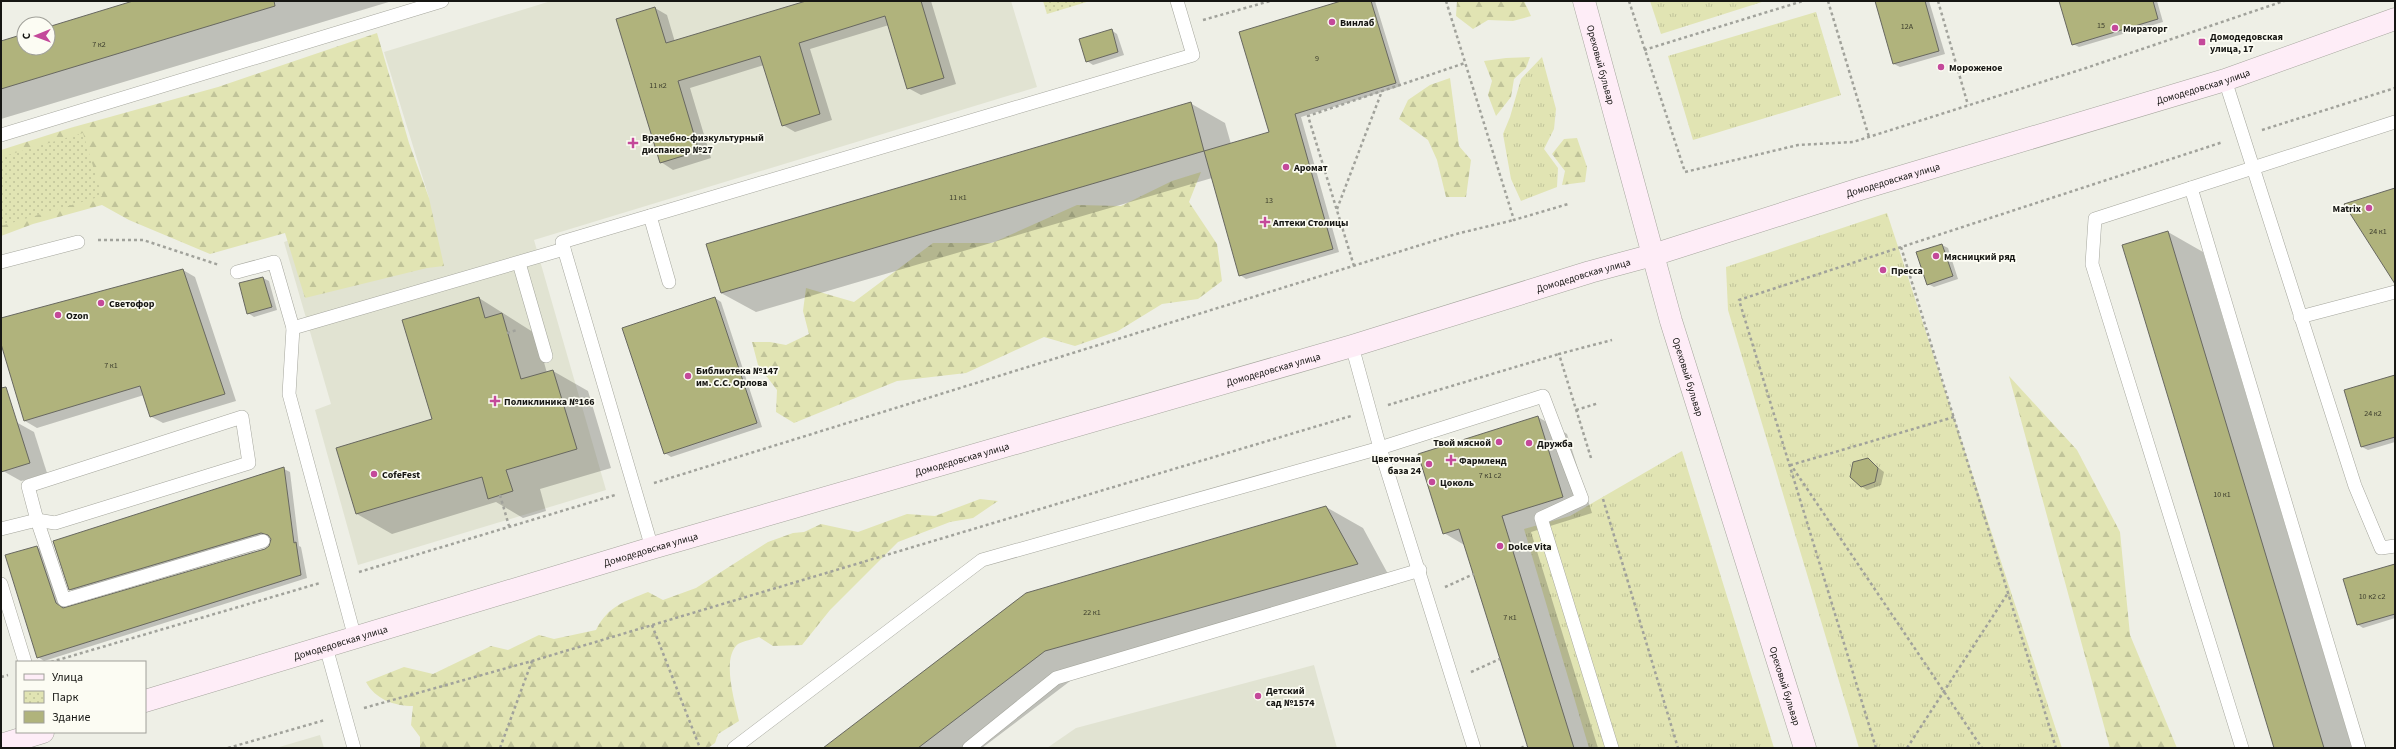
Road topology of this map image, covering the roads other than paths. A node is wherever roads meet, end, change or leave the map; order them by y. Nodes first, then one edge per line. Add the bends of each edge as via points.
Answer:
1 (442, 1) edge
2 (1177, 1) edge
3 (1584, 1) edge
4 (2395, 19) edge
5 (2225, 80) junction
6 (2395, 122) edge
7 (1, 135) edge
8 (2252, 168) junction
9 (2191, 188) junction
10 (650, 216) junction
11 (78, 242) road end
12 (564, 249) junction
13 (1653, 255) junction
14 (1, 262) edge
15 (519, 262) junction
16 (237, 272) road end
17 (669, 282) dead end
18 (2395, 292) edge
19 (2300, 317) junction
20 (293, 328) junction
21 (1352, 346) junction
22 (546, 356) dead end
23 (1380, 448) junction
24 (37, 520) junction
25 (1, 529) edge
26 (263, 541) dead end
27 (2395, 546) edge
28 (652, 548) junction
29 (1420, 570) junction
30 (1, 584) edge
31 (355, 638) junction
32 (326, 647) junction
33 (25, 661) edge
34 (146, 701) edge
35 (40, 733) edge
36 (1, 745) edge
37 (354, 748) edge
38 (734, 748) edge
39 (969, 748) edge
40 (1474, 748) edge
41 (1612, 748) edge
42 (1805, 748) edge
43 (2242, 748) edge
44 (2359, 748) edge

1 - 7 lane
2 - 10 lane via 1192,55
3 - 13 street, Ореховый бульвар
4 - 5 street, Домодедовская улица
5 - 8 lane
5 - 13 street, Домодедовская улица via 1868,186
6 - 8 lane
8 - 9 lane
8 - 19 lane
9 - 43 lane via 2095,219 2092,264
9 - 44 lane
10 - 12 lane via 562,242
10 - 17 lane
11 - 14 lane
12 - 15 lane
12 - 28 lane
13 - 21 street, Домодедовская улица
13 - 42 street, Ореховый бульвар
15 - 20 lane
15 - 22 lane
16 - 20 lane via 274,262
18 - 19 lane
19 - 27 lane via 2355,486 2381,548
20 - 31 lane via 289,394
21 - 23 lane
21 - 28 street, Домодедовская улица
23 - 29 lane
23 - 38 lane via 982,560
23 - 41 lane via 1543,396 1582,499 1541,518
24 - 24 lane via 55,523 249,463 242,417 28,486
24 - 25 lane
24 - 26 lane via 64,600
28 - 31 street, Домодедовская улица
29 - 39 lane via 1056,678
29 - 40 lane
30 - 33 lane
31 - 32 street, Домодедовская улица
32 - 34 street, Домодедовская улица
32 - 37 lane
35 - 36 street

